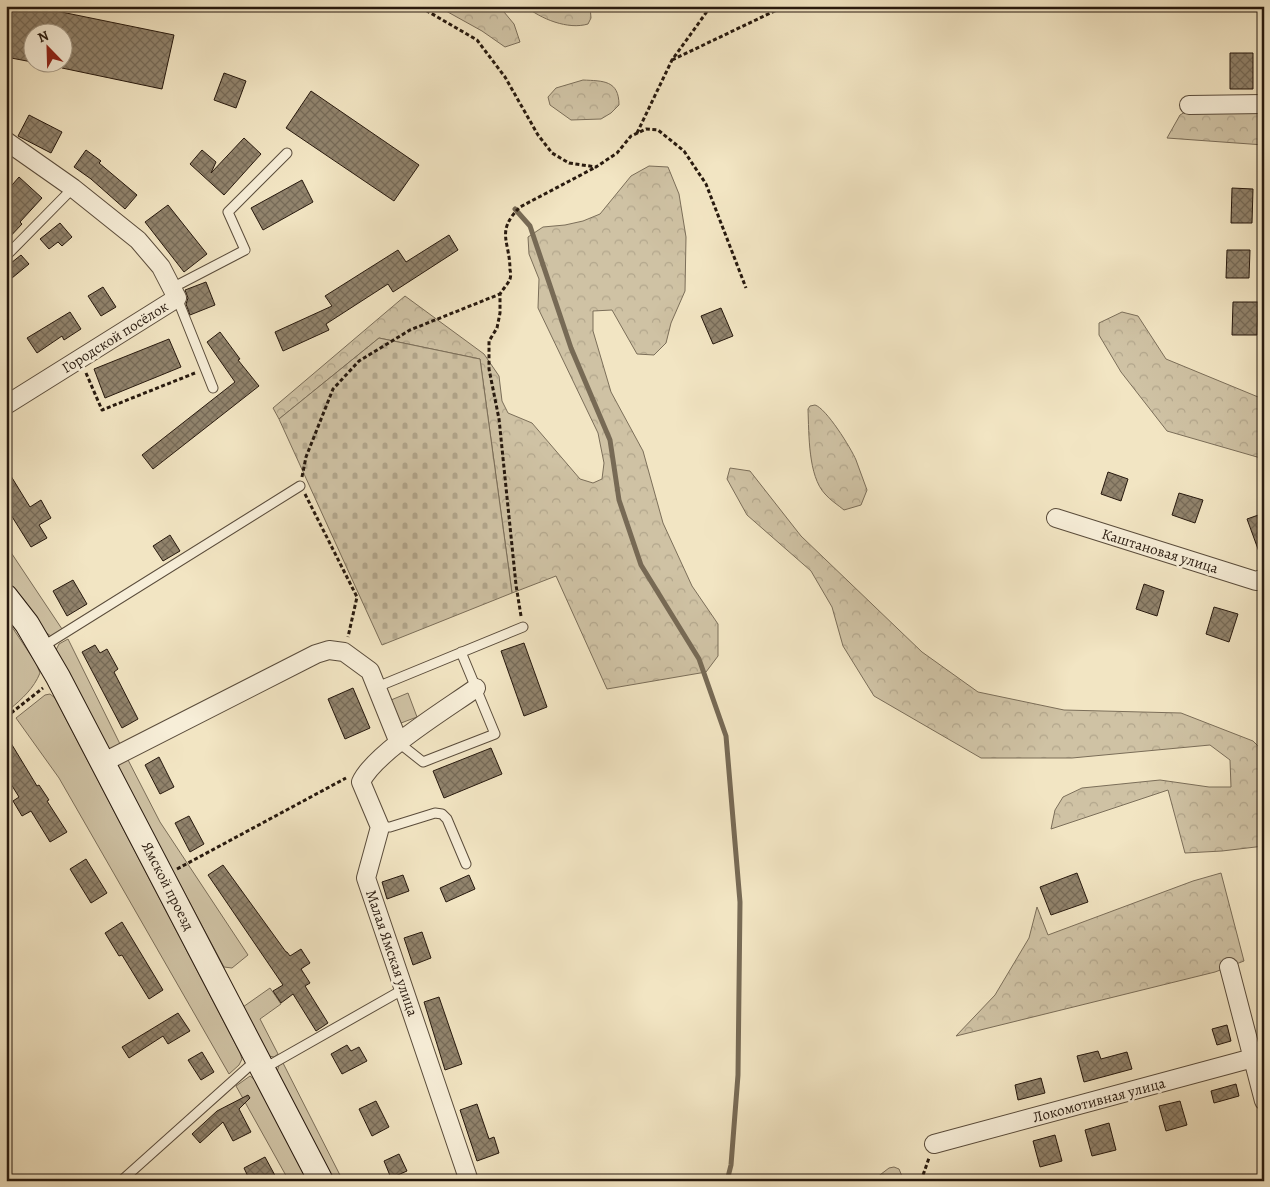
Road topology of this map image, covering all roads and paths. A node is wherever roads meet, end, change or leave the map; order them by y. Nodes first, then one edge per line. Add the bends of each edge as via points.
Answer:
1 (414, 6) edge
2 (711, 6) edge
3 (785, 6) edge
4 (672, 60) junction
5 (1264, 104) edge
6 (1189, 105) dead end
7 (637, 134) junction
8 (6, 141) edge
9 (287, 153) dead end
10 (596, 167) junction
11 (73, 188) junction
12 (6, 256) edge
13 (746, 288) dead end
14 (174, 293) junction
15 (500, 294) junction
16 (80, 358) junction
17 (205, 369) junction
18 (212, 388) dead end
19 (6, 405) edge
20 (300, 486) junction
21 (1056, 518) dead end
22 (1264, 578) edge
23 (6, 597) edge
24 (523, 627) joint
25 (42, 647) junction
26 (344, 652) junction
27 (461, 652) junction
28 (58, 677) junction
29 (377, 687) junction
30 (476, 688) junction
31 (6, 717) edge
32 (398, 743) junction
33 (104, 762) junction
34 (365, 774) junction
35 (380, 827) junction
36 (466, 864) dead end
37 (164, 876) junction
38 (1229, 967) dead end
39 (404, 989) junction
40 (1258, 1057) edge
41 (260, 1064) junction
42 (1264, 1101) edge
43 (934, 1144) joint
44 (121, 1181) edge
45 (321, 1181) edge
46 (469, 1181) edge
47 (921, 1181) edge

1 - 10 path via 478,40 552,153 569,163
2 - 4 path
3 - 4 path
4 - 7 path
5 - 6 street
7 - 10 path
7 - 13 path via 646,129 658,130 684,151 706,184
8 - 11 street, Городской посёлок
9 - 14 lane via 228,212 245,250
10 - 15 path via 520,207 512,216 505,230 511,280
11 - 12 lane
11 - 14 street, Городской посёлок via 138,240 161,267
14 - 16 street, Городской посёлок
14 - 17 lane
15 - 20 path via 410,330 359,361 333,388 306,457
15 - 24 path via 499,320 489,341 489,369 499,419
16 - 17 path via 102,410
16 - 19 street, Городской посёлок
17 - 18 lane
20 - 25 lane
20 - 26 path via 357,597
21 - 22 street, Каштановая улица via 1256,581
23 - 25 main road, Ямской проезд
24 - 27 lane
25 - 28 main road, Ямской проезд
26 - 29 street via 370,671
26 - 33 street via 329,650 316,654
27 - 29 lane
27 - 30 lane
28 - 31 path
28 - 33 main road, Ямской проезд
29 - 32 street
30 - 32 street
30 - 32 lane via 495,734 423,762
32 - 34 street
33 - 37 main road, Ямской проезд
34 - 35 street via 361,782
34 - 37 path via 352,775
35 - 36 lane via 442,814
35 - 39 street, Малая Ямская улица via 366,878
37 - 41 main road, Ямской проезд
38 - 40 street
39 - 41 lane
39 - 46 street, Малая Ямская улица
40 - 42 street
40 - 43 street, Локомотивная улица
41 - 44 lane
41 - 45 main road, Ямской проезд
43 - 47 path

